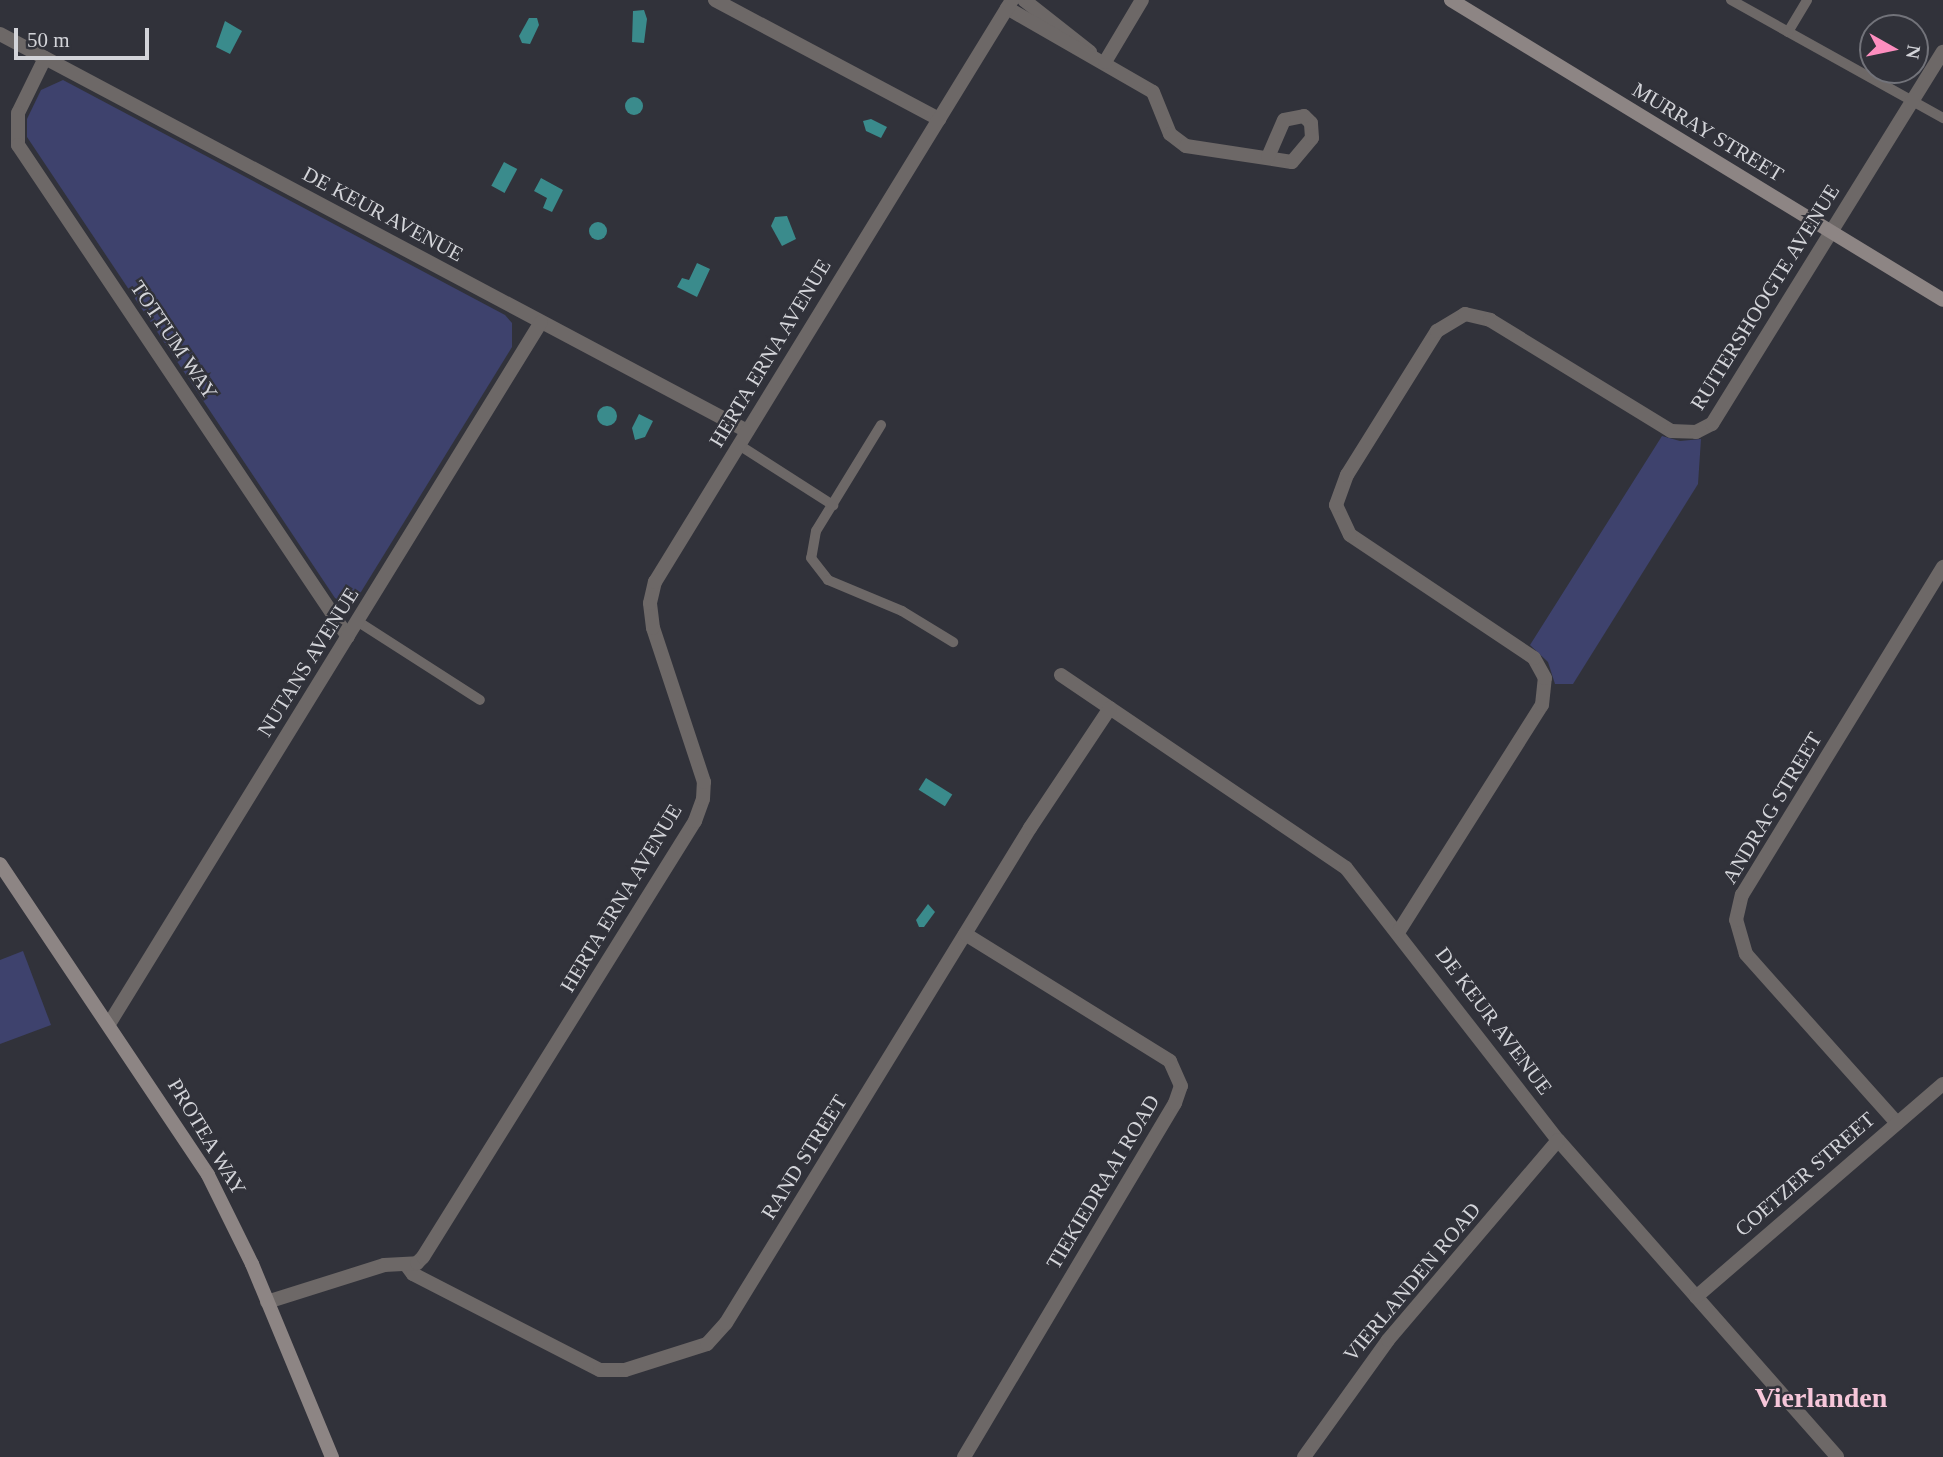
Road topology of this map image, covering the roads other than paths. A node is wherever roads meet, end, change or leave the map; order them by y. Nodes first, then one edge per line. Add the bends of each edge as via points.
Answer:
1 (715, 0) edge
2 (1024, 0) edge
3 (1142, 0) edge
4 (1451, 0) edge
5 (1731, 0) edge
6 (1807, 0) edge
7 (1009, 4) edge
8 (1056, 31) junction
9 (1788, 32) junction
10 (0, 34) edge
11 (1943, 52) edge
12 (45, 58) junction
13 (1105, 62) junction
14 (1914, 98) junction
15 (1943, 118) edge
16 (939, 119) junction
17 (1268, 157) dead end
18 (1832, 231) junction
19 (1943, 300) edge
20 (541, 321) junction
21 (881, 425) dead end
22 (747, 431) junction
23 (739, 445) junction
24 (833, 505) junction
25 (1943, 567) edge
26 (357, 621) junction
27 (348, 636) junction
28 (953, 642) dead end
29 (1061, 675) dead end
30 (480, 700) dead end
31 (1110, 708) junction
32 (0, 864) edge
33 (1399, 931) junction
34 (965, 934) junction
35 (109, 1024) junction
36 (1943, 1084) edge
37 (1897, 1123) junction
38 (1558, 1140) junction
39 (407, 1266) junction
40 (1696, 1297) junction
41 (267, 1302) junction
42 (332, 1457) edge
43 (964, 1457) edge
44 (1304, 1457) edge
45 (1837, 1457) edge

1 - 16 street
2 - 8 street
3 - 13 street
4 - 18 street, MURRAY STREET
5 - 9 lane
6 - 9 lane
7 - 8 street
7 - 16 street, HERTA ERNA AVENUE
8 - 13 street
9 - 14 lane
10 - 12 street, DE KEUR AVENUE
11 - 14 street, RUITERSHOOGTE AVENUE
12 - 20 street, DE KEUR AVENUE
12 - 27 street, TOTTUM WAY via 18,113 18,145
13 - 17 street via 1153,92 1170,134 1180,143
14 - 15 lane
14 - 18 street, RUITERSHOOGTE AVENUE
16 - 22 street, HERTA ERNA AVENUE
18 - 19 street, MURRAY STREET
18 - 33 street, RUITERSHOOGTE AVENUE via 1718,418 1705,428 1688,433 1671,430 1490,320 1465,314 1437,331 1353,464 1336,505 1350,535 1534,658 1545,678 1542,705
20 - 22 street, DE KEUR AVENUE
20 - 26 street, NUTANS AVENUE
21 - 24 lane
22 - 23 street, HERTA ERNA AVENUE
23 - 24 lane
23 - 39 street, HERTA ERNA AVENUE via 661,573 650,603 653,628 702,774 700,811 441,1233 417,1263
24 - 28 lane via 809,550 819,573 841,588 902,611
25 - 37 street, ANDRAG STREET via 1742,895 1736,920 1746,954
26 - 27 street, NUTANS AVENUE
26 - 30 lane
27 - 35 street, NUTANS AVENUE
29 - 31 street, DE KEUR AVENUE
31 - 33 street, DE KEUR AVENUE via 1331,854
31 - 34 street, RAND STREET
32 - 35 street, PROTEA WAY
33 - 38 street, DE KEUR AVENUE
34 - 39 street, RAND STREET via 726,1323 708,1344 644,1366 617,1372 600,1370 413,1274
34 - 43 street, TIEKIEDRAAI ROAD via 1170,1061 1181,1086
35 - 41 street, PROTEA WAY via 208,1175
36 - 37 street, COETZER STREET
37 - 40 street, COETZER STREET
38 - 40 street, DE KEUR AVENUE
38 - 44 street, VIERLANDEN ROAD via 1388,1340
39 - 41 street via 384,1265
40 - 45 street, DE KEUR AVENUE
41 - 42 street, PROTEA WAY

